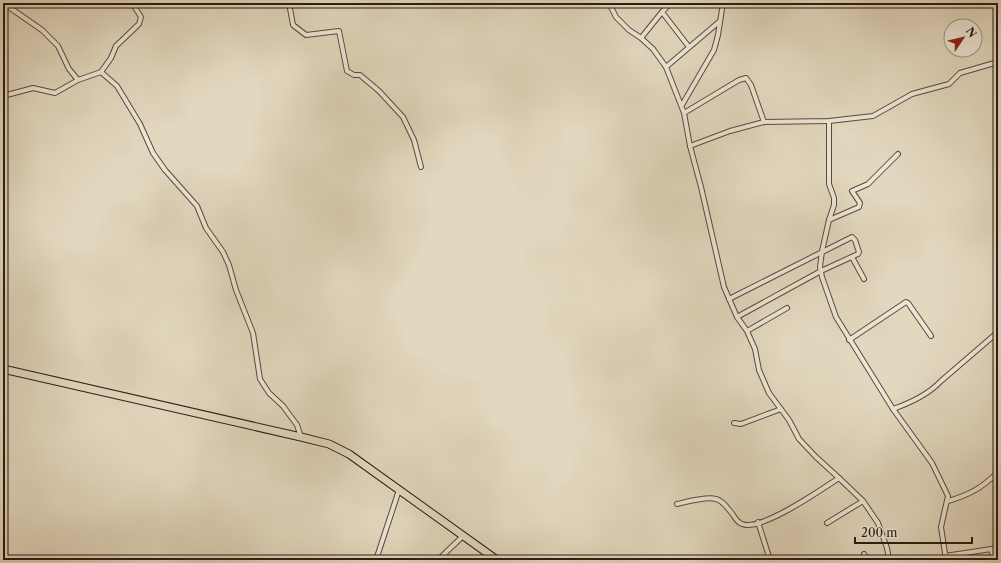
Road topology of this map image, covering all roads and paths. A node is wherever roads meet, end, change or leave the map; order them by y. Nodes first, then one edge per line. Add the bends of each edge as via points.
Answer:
1 (3, 3) edge
2 (134, 3) edge
3 (289, 3) edge
4 (609, 3) edge
5 (671, 3) edge
6 (723, 3) edge
7 (662, 12) junction
8 (720, 21) junction
9 (642, 38) junction
10 (689, 46) junction
11 (998, 62) edge
12 (666, 67) junction
13 (101, 72) junction
14 (78, 80) junction
15 (3, 96) edge
16 (682, 105) junction
17 (684, 113) junction
18 (829, 121) junction
19 (764, 122) junction
20 (690, 146) junction
21 (898, 154) dead end
22 (421, 166) dead end
23 (829, 220) junction
24 (822, 251) junction
25 (852, 257) junction
26 (821, 271) junction
27 (864, 279) dead end
28 (729, 299) junction
29 (786, 308) dead end
30 (737, 316) junction
31 (747, 331) junction
32 (998, 332) edge
33 (931, 336) dead end
34 (849, 340) junction
35 (3, 369) edge
36 (780, 409) junction
37 (893, 409) junction
38 (734, 423) dead end
39 (301, 437) junction
40 (998, 472) edge
41 (840, 478) junction
42 (399, 490) junction
43 (948, 500) junction
44 (862, 501) junction
45 (677, 504) dead end
46 (758, 522) junction
47 (827, 523) dead end
48 (463, 536) junction
49 (998, 548) edge
50 (991, 549) junction
51 (864, 554) dead end
52 (946, 558) edge
53 (376, 560) edge
54 (438, 560) edge
55 (497, 560) edge
56 (770, 560) edge
57 (867, 560) edge
58 (889, 560) edge
59 (994, 560) edge

1 - 14 street via 42,30 58,46 69,69
2 - 13 street via 141,17 139,24 116,46
3 - 22 street via 293,24 306,35 339,31 347,71 360,76 379,91 404,117
4 - 9 street via 616,17
5 - 7 street
6 - 8 street
7 - 9 street
7 - 10 street
8 - 10 street
8 - 16 street via 714,50
9 - 12 street
10 - 12 street
11 - 18 street via 960,73 949,84 912,94 873,116
12 - 16 street
13 - 14 street
13 - 39 street via 118,86 153,153 197,206 206,228 223,252 253,333 260,379 297,425
14 - 15 street via 54,93 33,88
16 - 17 street
17 - 19 street via 746,78
17 - 20 street
18 - 19 street
18 - 23 street via 829,184 834,205
19 - 20 street
20 - 28 street
21 - 23 street via 868,184 852,191 860,203 859,207
23 - 24 street
24 - 25 street via 852,237 859,252
24 - 26 street
24 - 28 street
25 - 26 street
25 - 27 street
26 - 30 street
26 - 34 street via 836,317
28 - 30 street
29 - 31 street
30 - 31 street
31 - 36 street via 755,349 759,370 769,393
32 - 37 street via 932,390
33 - 34 street via 906,302
34 - 37 street
35 - 39 highway
36 - 38 street via 741,424
36 - 41 street via 799,439
37 - 43 street via 932,463
39 - 42 highway via 329,444 349,454
40 - 43 street via 979,489
41 - 44 street
41 - 46 street via 798,505
42 - 48 highway
42 - 53 street
43 - 52 street via 941,526
44 - 47 street
44 - 58 street via 878,523
45 - 46 street via 708,498 716,499 729,510 737,522 750,525
46 - 56 street
48 - 54 street
48 - 55 highway
49 - 50 street
50 - 52 street
50 - 59 street
51 - 57 street

